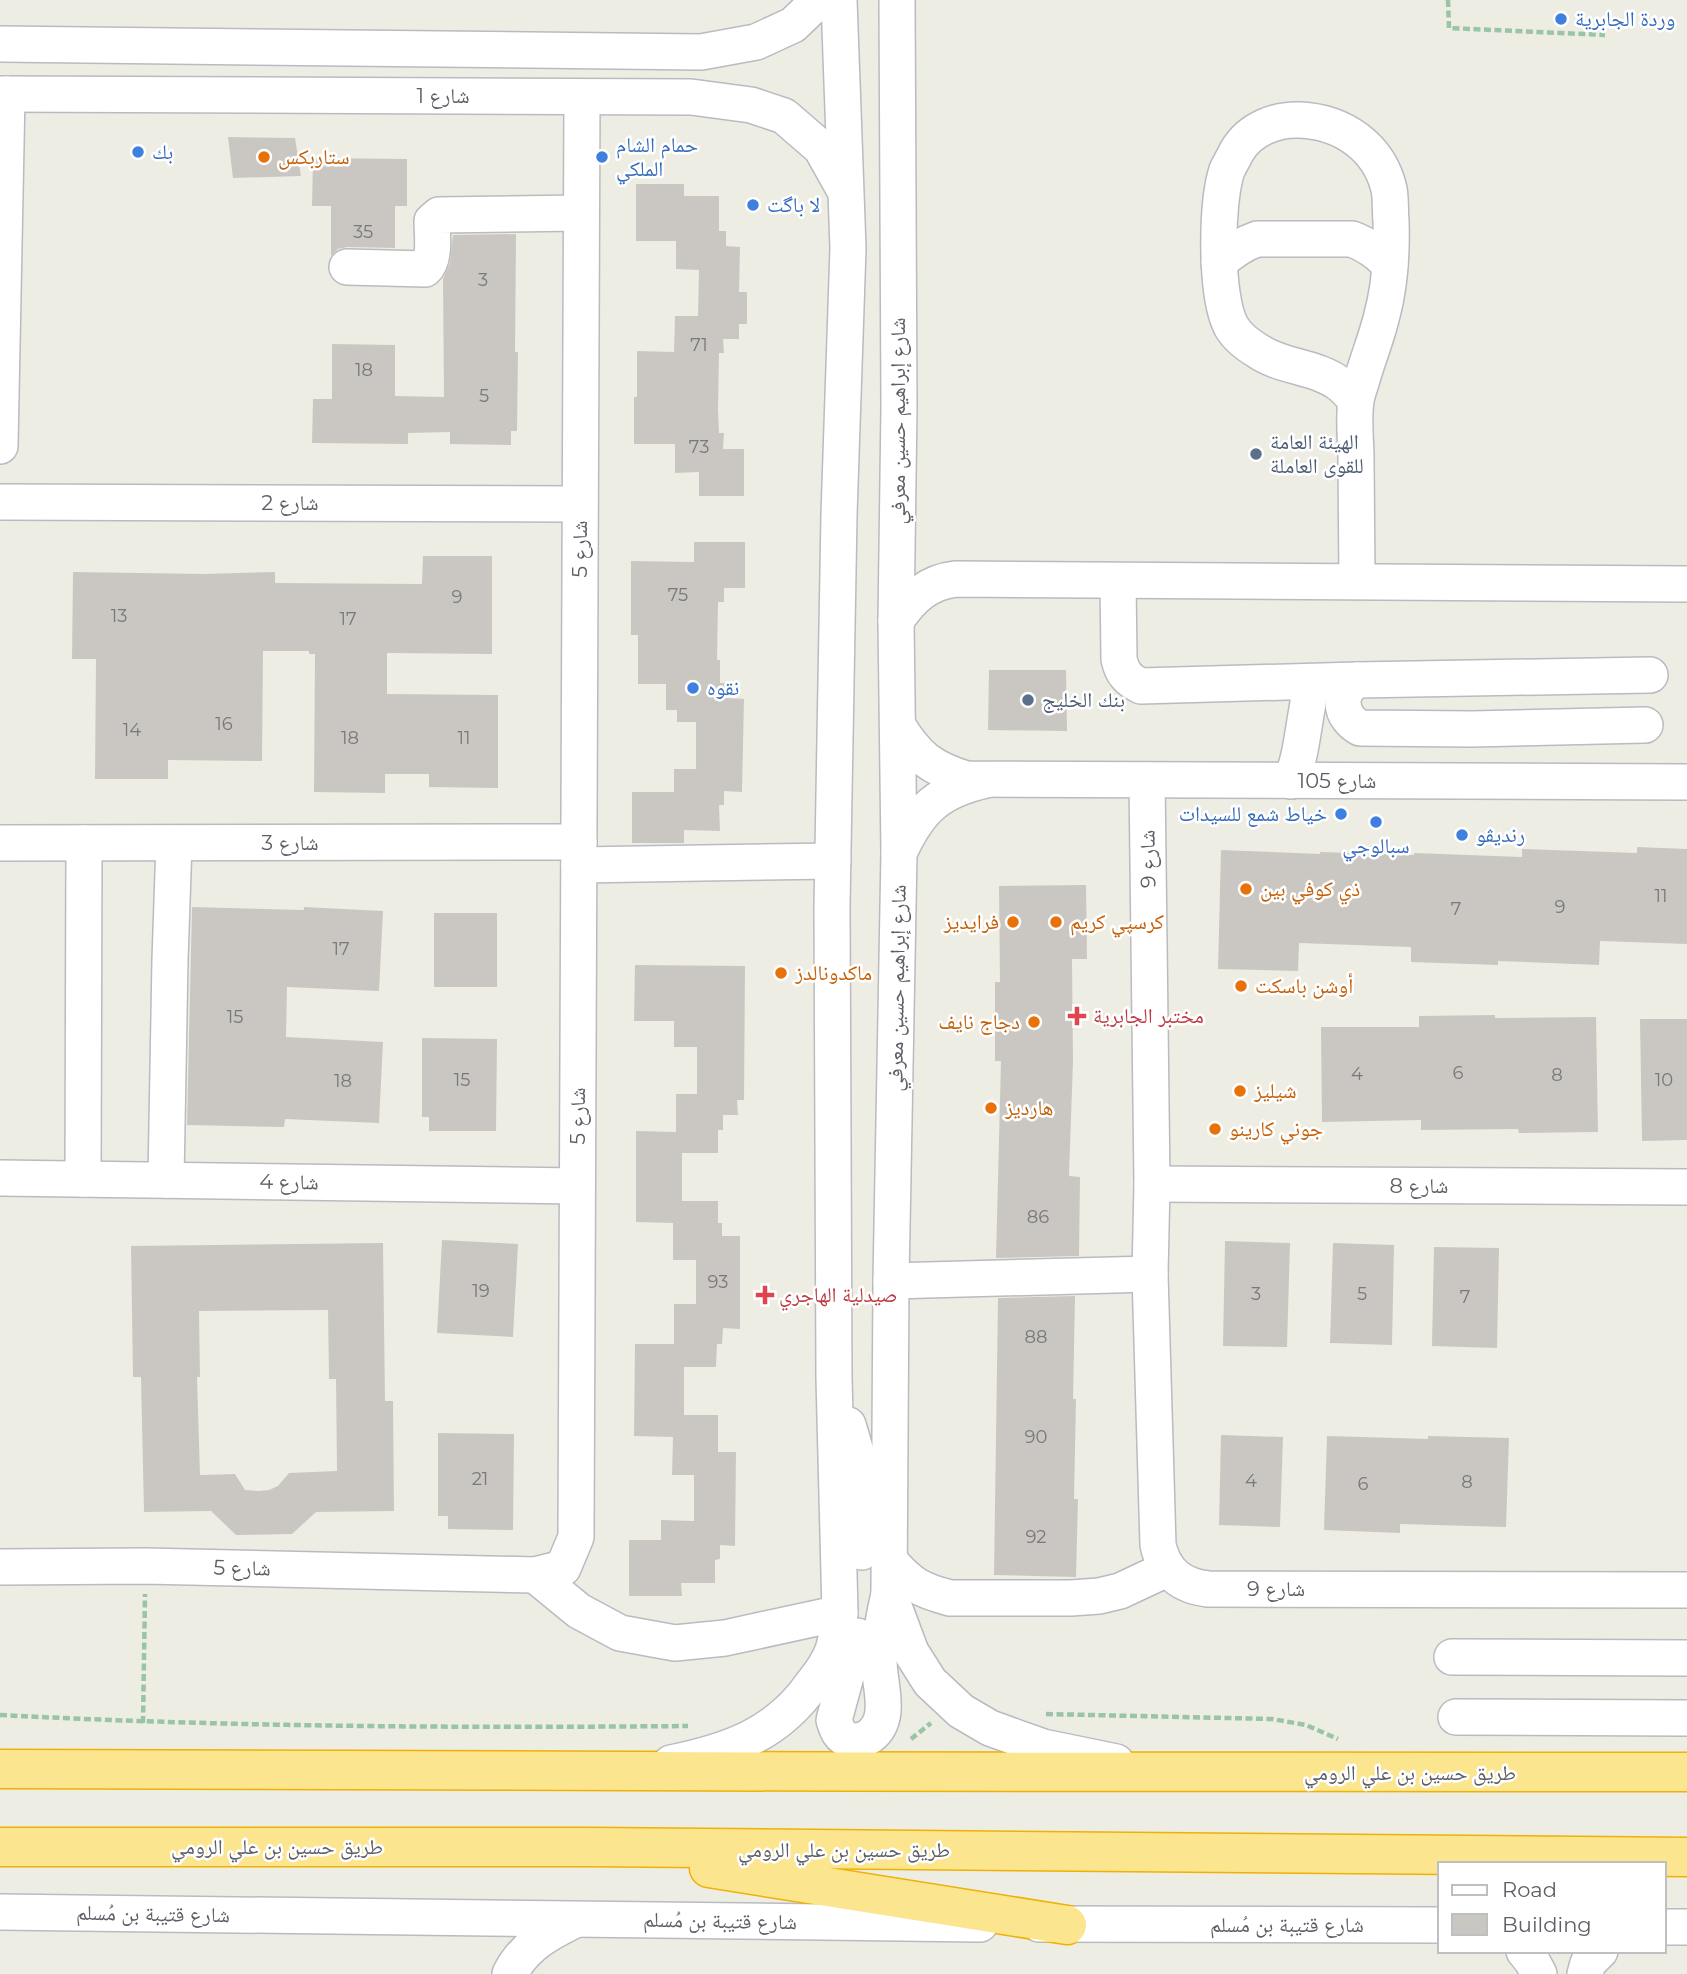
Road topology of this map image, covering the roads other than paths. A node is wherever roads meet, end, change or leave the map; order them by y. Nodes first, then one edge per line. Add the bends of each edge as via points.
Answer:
1 (819, 0) edge
2 (839, 0) edge
3 (897, 0) edge
4 (0, 44) edge
5 (701, 52) junction
6 (3, 94) edge
7 (582, 97) junction
8 (691, 97) junction
9 (847, 192) junction
10 (581, 213) junction
11 (848, 248) junction
12 (1219, 263) junction
13 (1390, 265) junction
14 (347, 267) dead end
15 (1381, 318) junction
16 (1300, 367) junction
17 (1356, 400) junction
18 (899, 408) junction
19 (0, 446) edge
20 (0, 502) edge
21 (580, 504) junction
22 (1118, 581) junction
23 (1357, 581) junction
24 (1687, 584) edge
25 (896, 621) junction
26 (1650, 675) dead end
27 (1357, 680) junction
28 (1310, 692) junction
29 (1645, 725) dead end
30 (898, 726) junction
31 (1472, 729) junction
32 (988, 780) junction
33 (1146, 780) junction
34 (1291, 780) junction
35 (1334, 781) junction
36 (1472, 781) junction
37 (1687, 782) edge
38 (0, 843) edge
39 (84, 843) junction
40 (174, 843) junction
41 (899, 852) junction
42 (579, 853) junction
43 (833, 861) junction
44 (0, 1178) edge
45 (83, 1179) junction
46 (166, 1180) junction
47 (1152, 1184) junction
48 (577, 1186) junction
49 (1687, 1187) edge
50 (1150, 1275) junction
51 (891, 1281) junction
52 (834, 1378) junction
53 (0, 1567) edge
54 (1167, 1569) junction
55 (535, 1575) junction
56 (889, 1576) junction
57 (1687, 1590) edge
58 (840, 1613) junction
59 (1452, 1657) dead end
60 (1687, 1658) edge
61 (1456, 1717) dead end
62 (1687, 1718) edge
63 (0, 1769) edge
64 (634, 1770) junction
65 (1687, 1772) edge
66 (1192, 1774) junction
67 (0, 1847) edge
68 (590, 1847) junction
69 (1687, 1857) edge
70 (0, 1912) edge
71 (577, 1919) junction
72 (1067, 1925) junction
73 (1438, 1926) edge
74 (1666, 1927) edge
75 (1687, 1927) edge
76 (1526, 1953) edge
77 (1598, 1953) edge
78 (509, 1974) edge
79 (1539, 1974) edge
80 (1585, 1974) edge

1 - 5 street via 793,25 756,42
2 - 9 street
3 - 18 street, شارع إبراهيم حسين معرفي
4 - 5 street
5 - 8 street via 711,72 709,83
6 - 7 street, شارع 1
6 - 19 street
7 - 8 street, شارع 1
7 - 10 street, شارع 5
8 - 9 street, شارع 1 via 751,105 783,116 821,148
9 - 11 street
10 - 14 street via 439,215 432,221 429,267
10 - 21 street, شارع 5
11 - 18 street via 860,299 866,427 881,432
11 - 43 street
12 - 13 street via 1258,239 1311,239 1365,244
12 - 13 street via 1224,189 1239,148 1258,130 1300,120 1344,130 1374,155 1389,191
12 - 16 street via 1224,308 1232,328 1260,353
13 - 15 street
15 - 16 street via 1351,352 1317,366
15 - 17 street
16 - 17 street via 1342,386
17 - 23 street
18 - 25 street, شارع إبراهيم حسين معرفي
20 - 21 street, شارع 2
21 - 42 street, شارع 5
22 - 23 street
22 - 25 street via 945,580 925,588
22 - 28 street via 1119,659 1125,676 1133,682 1150,687
23 - 24 street
25 - 30 street, شارع إبراهيم حسين معرفي
26 - 27 street
27 - 28 street
27 - 31 street via 1345,690 1342,705 1348,719 1360,728
28 - 34 street
28 - 35 street via 1324,759
29 - 31 street
30 - 32 street, شارع 105 via 909,745 944,772
30 - 41 street, شارع إبراهيم حسين معرفي
31 - 36 street
32 - 33 street, شارع 105
32 - 41 street, شارع 105 via 964,785 923,811
33 - 34 street, شارع 105
33 - 47 street, شارع 9
34 - 35 street, شارع 105
35 - 36 street, شارع 105
36 - 37 street, شارع 105
38 - 39 street, شارع 3
39 - 40 street, شارع 3
39 - 45 street
40 - 42 street, شارع 3
40 - 46 street
41 - 51 street, شارع إبراهيم حسين معرفي
42 - 43 street, شارع 3
42 - 48 street, شارع 5
43 - 52 street
44 - 45 street, شارع 4
45 - 46 street, شارع 4
46 - 48 street, شارع 4
47 - 49 street, شارع 8
47 - 50 street, شارع 9
48 - 55 street, شارع 5 via 576,1537 563,1568
50 - 51 street
50 - 54 street, شارع 9 via 1158,1545
51 - 56 street, شارع إبراهيم حسين معرفي
52 - 56 street via 862,1472 862,1603 834,1720 837,1732 848,1740 867,1738 880,1723 884,1701 878,1662
52 - 58 street
53 - 55 street, شارع 5
54 - 56 street via 1120,1591 1071,1598 950,1598
54 - 57 street, شارع 9 via 1182,1583 1208,1589
55 - 58 street via 579,1611 620,1633 675,1643 725,1638
56 - 66 street, شارع إبراهيم حسين معرفي via 911,1652 930,1682 961,1711 990,1728 1043,1747
58 - 64 street via 826,1665 799,1703 765,1731 697,1758
59 - 60 street
61 - 62 street
63 - 64 highway, طريق حسين بن علي الرومي
64 - 66 highway, طريق حسين بن علي الرومي
65 - 66 highway, طريق حسين بن علي الرومي
67 - 68 highway, طريق حسين بن علي الرومي
68 - 69 highway, طريق حسين بن علي الرومي
68 - 72 highway
70 - 71 street, شارع قتيبة بن مُسلم
71 - 72 street, شارع قتيبة بن مُسلم
71 - 78 street via 528,1948
72 - 73 street, شارع قتيبة بن مُسلم
74 - 75 street
76 - 79 street
77 - 80 street

